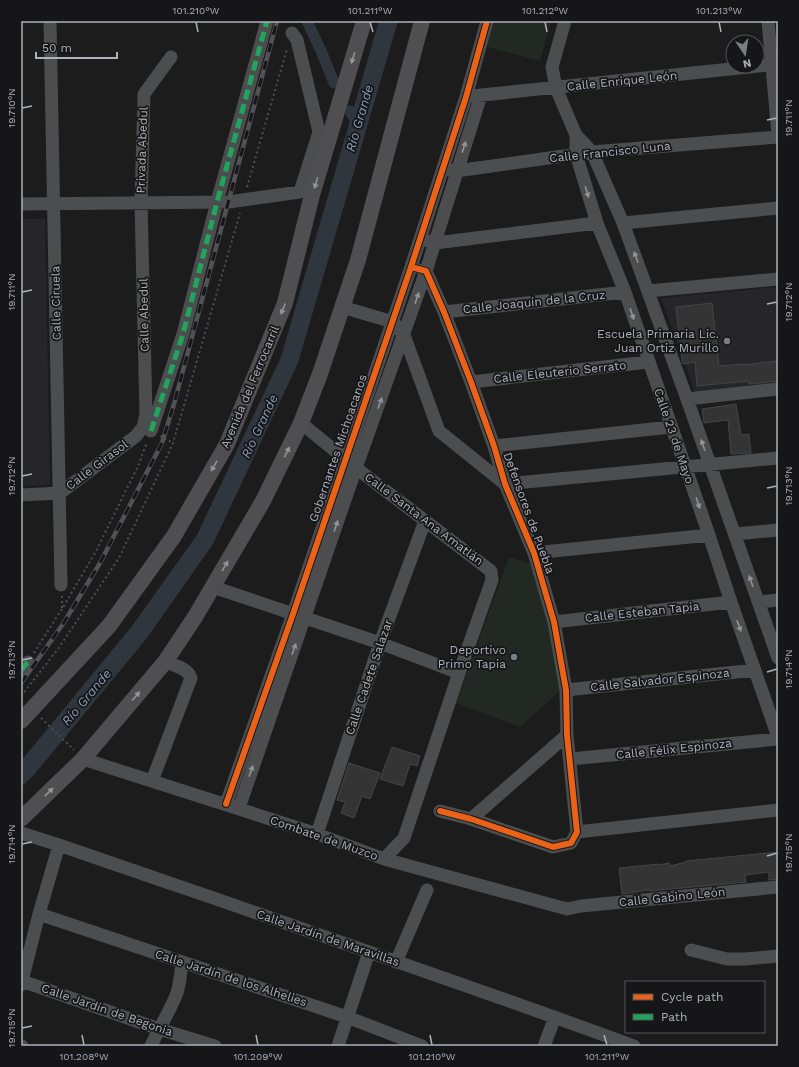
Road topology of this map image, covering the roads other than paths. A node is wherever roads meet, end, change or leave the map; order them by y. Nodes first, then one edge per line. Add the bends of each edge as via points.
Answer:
1 (50, 21) edge
2 (267, 21) edge
3 (364, 21) edge
4 (422, 21) edge
5 (486, 21) edge
6 (565, 21) edge
7 (768, 21) edge
8 (292, 33) dead end
9 (171, 57) dead end
10 (775, 64) edge
11 (556, 88) junction
12 (481, 95) junction
13 (466, 97) junction
14 (576, 135) junction
15 (778, 136) edge
16 (592, 152) junction
17 (576, 154) junction
18 (443, 169) junction
19 (456, 171) junction
20 (222, 202) junction
21 (141, 203) junction
22 (21, 204) edge
23 (54, 204) junction
24 (778, 208) edge
25 (597, 223) junction
26 (623, 223) junction
27 (420, 239) junction
28 (435, 243) junction
29 (411, 267) junction
30 (426, 271) junction
31 (778, 279) edge
32 (648, 291) junction
33 (625, 292) junction
34 (342, 307) junction
35 (444, 312) junction
36 (393, 322) junction
37 (404, 335) junction
38 (648, 362) junction
39 (471, 382) junction
40 (778, 389) edge
41 (687, 399) junction
42 (301, 423) junction
43 (671, 427) junction
44 (147, 429) junction
45 (494, 446) junction
46 (778, 458) edge
47 (345, 459) junction
48 (710, 465) junction
49 (684, 467) junction
50 (356, 468) junction
51 (505, 484) junction
52 (60, 494) junction
53 (21, 495) edge
54 (425, 521) junction
55 (778, 530) edge
56 (735, 534) junction
57 (709, 535) junction
58 (534, 553) junction
59 (61, 584) dead end
60 (213, 587) junction
61 (778, 600) edge
62 (731, 602) junction
63 (759, 602) junction
64 (299, 616) junction
65 (554, 622) junction
66 (380, 643) junction
67 (778, 658) edge
68 (165, 662) junction
69 (755, 670) junction
70 (459, 673) junction
71 (566, 690) junction
72 (21, 721) edge
73 (567, 735) junction
74 (778, 738) edge
75 (83, 759) junction
76 (570, 759) junction
77 (152, 781) junction
78 (232, 806) junction
79 (778, 810) edge
80 (440, 811) dead end
81 (21, 819) edge
82 (471, 819) junction
83 (21, 833) edge
84 (317, 834) junction
85 (574, 837) junction
86 (59, 845) junction
87 (384, 859) junction
88 (778, 886) edge
89 (427, 890) dead end
90 (567, 909) joint
91 (39, 914) junction
92 (690, 950) dead end
93 (368, 952) junction
94 (778, 956) edge
95 (182, 962) junction
96 (396, 962) junction
97 (22, 983) edge
98 (347, 1017) junction
99 (555, 1017) junction
100 (159, 1029) junction
101 (151, 1046) edge
102 (214, 1046) edge
103 (338, 1046) edge
104 (422, 1046) edge
105 (544, 1046) edge
106 (634, 1046) edge

1 - 23 street, Calle Ciruela
2 - 20 street
3 -> 72 main road, Avenida del Ferrocarril via 312,195 285,303 227,444 174,536 109,626
4 - 34 main road via 358,260
5 - 13 street, Gobernantes Michoacanos
6 - 11 street, Calle 23 de Mayo via 552,67
7 - 10 street
8 - 20 street via 297,40 319,132 300,192
9 - 21 street, Privada Abedul via 144,94
10 - 11 street, Calle Enrique León
10 - 15 street
11 - 12 street, Calle Enrique León
11 - 14 street, Calle 23 de Mayo
12 - 13 street, Calle Enrique León
19 -> 12 street, Gobernantes Michoacanos
13 - 18 street, Gobernantes Michoacanos
14 - 16 street, Calle 23 de Mayo
14 - 17 street, Calle 23 de Mayo
15 - 16 street, Calle Francisco Luna
16 - 17 street, Calle Francisco Luna
16 - 26 street, Calle 23 de Mayo
17 - 19 street, Calle Francisco Luna
17 -> 25 street, Calle 23 de Mayo
18 - 19 street, Calle Francisco Luna
18 - 27 street, Gobernantes Michoacanos
19 - 28 street, Gobernantes Michoacanos
20 - 21 street
20 - 44 street via 183,334
21 - 23 street
21 - 44 street, Calle Abedul
22 - 23 street
23 - 52 street, Calle Ciruela
24 - 26 street
25 - 28 street
25 - 33 street, Calle 23 de Mayo
32 -> 26 street, Calle 23 de Mayo
27 - 28 street
27 - 29 street, Gobernantes Michoacanos
28 - 30 street, Gobernantes Michoacanos
29 - 30 street
29 - 36 street, Gobernantes Michoacanos
30 - 35 street, Defensores de Puebla
37 -> 30 street, Gobernantes Michoacanos
31 - 32 street
32 - 41 street, Calle 23 de Mayo
33 - 35 street, Calle Joaquín de la Cruz
33 -> 38 street, Calle 23 de Mayo
34 - 36 street
34 - 42 main road
35 - 39 street, Defensores de Puebla
36 - 37 street
36 - 47 street, Gobernantes Michoacanos
50 -> 37 street, Gobernantes Michoacanos
37 - 51 street via 439,431
38 - 39 street, Calle Eleuterio Serrato
38 - 43 street, Calle 23 de Mayo
39 - 45 street, Defensores de Puebla
40 - 41 street
48 -> 41 street, Calle 23 de Mayo
42 - 47 street, Calle Santa Ana Amatlán
60 -> 42 main road via 263,501
43 - 45 street
43 - 49 street, Calle 23 de Mayo
44 - 52 street, Calle Girasol
45 - 51 street, Defensores de Puebla
46 - 48 street
47 - 50 street, Calle Santa Ana Amatlán
47 - 64 street, Gobernantes Michoacanos
48 - 49 street
48 - 56 street, Calle 23 de Mayo
49 - 51 street
49 -> 57 street, Calle 23 de Mayo
50 - 54 street, Calle Santa Ana Amatlán
64 -> 50 street, Gobernantes Michoacanos
51 - 58 street, Defensores de Puebla
52 - 53 street, Calle Girasol
52 - 59 street, Calle Ciruela
54 - 66 street, Calle Cadete Salazar
54 - 70 street, Calle Santa Ana Amatlán via 491,571 492,580
55 - 56 street
63 -> 56 street, Calle 23 de Mayo
57 - 58 street
57 - 62 street, Calle 23 de Mayo
58 - 65 street, Defensores de Puebla
60 - 64 street
60 - 68 main road
61 - 63 street
62 - 65 street, Calle Esteban Tapia
62 -> 69 street, Calle 23 de Mayo
63 - 67 street, Calle 23 de Mayo
64 - 66 street
64 - 78 street, Gobernantes Michoacanos
65 - 71 street, Defensores de Puebla
66 - 70 street
66 - 84 street, Calle Cadete Salazar
75 -> 68 main road
68 - 77 street via 190,673 191,678
69 - 71 street, Calle Salvador Espinoza
69 - 74 street, Calle 23 de Mayo
70 - 87 street, Calle Santa Ana Amatlán via 404,838
71 - 73 street, Defensores de Puebla
73 - 76 street, Defensores de Puebla
73 - 82 street
74 - 76 street, Calle Félix Espinoza
75 - 77 street, Combate de Muzco
81 -> 75 main road
76 - 85 street, Defensores de Puebla
77 - 78 street, Combate de Muzco
78 - 84 street, Combate de Muzco
79 - 85 street
80 - 82 street
82 - 85 street via 554,847
83 - 86 street, Calle Jardín de Maravillas
84 - 87 street, Combate de Muzco
86 - 91 street
86 - 93 street, Calle Jardín de Maravillas
87 - 90 street, Combate de Muzco
88 - 90 street, Calle Gabino León
89 - 96 street
91 - 95 street, Calle Jardín de los Alhelies
91 - 97 street
92 - 94 street via 727,959
93 - 96 street, Calle Jardín de Maravillas
93 - 98 street
95 - 98 street, Calle Jardín de los Alhelies
95 - 100 street via 177,991
96 - 99 street, Calle Jardín de Maravillas
97 - 100 street, Calle Jardín de Begonia
98 - 103 street
98 - 104 street, Calle Jardín de los Alhelies
99 - 105 street
99 - 106 street, Calle Jardín de Maravillas
100 - 101 street
100 - 102 street, Calle Jardín de Begonia

